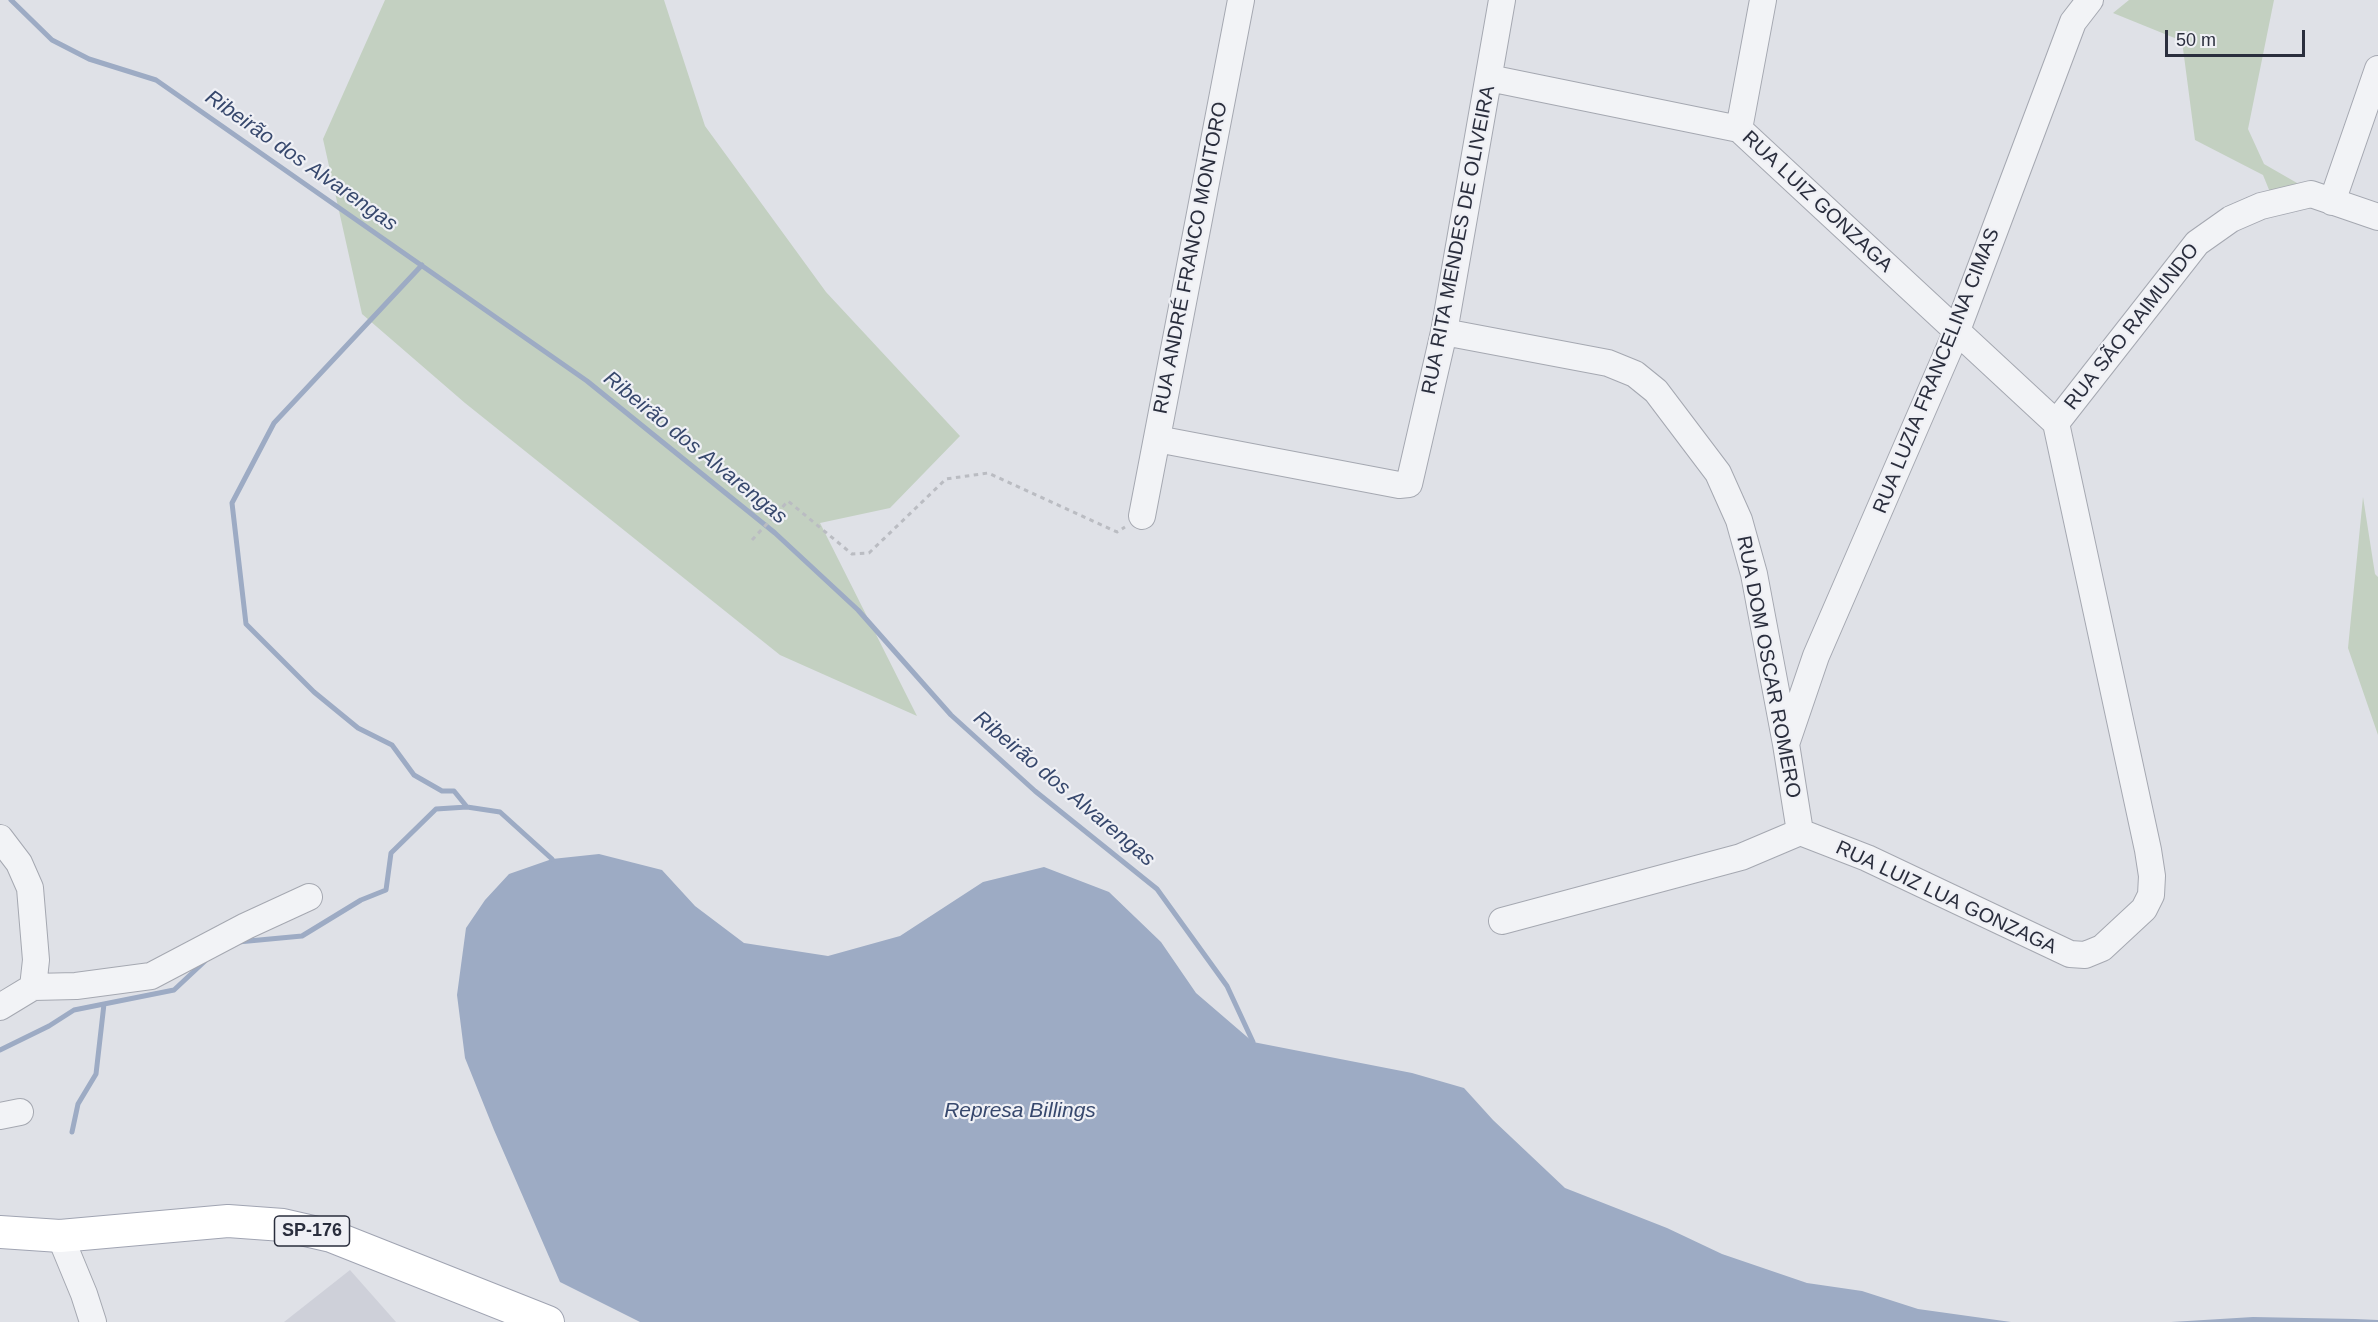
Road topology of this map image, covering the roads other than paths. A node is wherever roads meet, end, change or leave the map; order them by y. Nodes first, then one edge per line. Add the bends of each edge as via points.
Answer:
1 (1240, 0) edge
2 (1502, 0) edge
3 (1763, 0) edge
4 (2090, 0) edge
5 (2378, 69) edge
6 (1489, 78) junction
7 (1739, 129) junction
8 (2332, 202) junction
9 (2378, 217) edge
10 (1444, 332) junction
11 (1956, 333) junction
12 (2056, 423) junction
13 (1156, 439) junction
14 (1142, 516) road end
15 (1816, 657) junction
16 (1771, 658) junction
17 (1786, 744) junction
18 (1800, 832) junction
19 (0, 838) edge
20 (309, 897) dead end
21 (1502, 921) dead end
22 (33, 987) junction
23 (0, 1006) edge
24 (0, 1232) edge
25 (60, 1236) junction
26 (93, 1322) edge
27 (548, 1322) edge

1 - 13 street, RUA ANDRÉ FRANCO MONTORO
2 - 6 street, RUA RITA MENDES DE OLIVEIRA
3 - 7 street
4 - 11 street, RUA LUZIA FRANCELINA CIMAS via 2073,22
5 - 8 street
6 - 7 street, RUA LUIZ GONZAGA
6 - 10 street, RUA RITA MENDES DE OLIVEIRA
7 - 11 street, RUA LUIZ GONZAGA
8 - 9 street, RUA SÃO RAIMUNDO
8 - 12 street, RUA SÃO RAIMUNDO via 2311,194 2261,206 2231,219 2197,243
10 - 13 street, RUA RITA MENDES DE OLIVEIRA via 1409,484
10 - 16 street, RUA DOM OSCAR ROMERO via 1608,363 1635,374 1656,391 1718,473 1739,520
11 - 12 street, RUA LUIZ GONZAGA
11 - 15 street, RUA LUZIA FRANCELINA CIMAS
12 - 18 street, RUA LUIZ LUA GONZAGA via 2148,850 2151,894 2144,909 2102,948 2085,955 2070,954 1867,858
13 - 14 street, RUA ANDRÉ FRANCO MONTORO
15 - 16 street via 1790,666
15 - 17 street, RUA LUZIA FRANCELINA CIMAS
16 - 17 street, RUA DOM OSCAR ROMERO
17 - 18 street, RUA DOM OSCAR ROMERO
18 - 21 street via 1741,857
19 - 22 street via 19,862 30,888 36,960
20 - 22 street via 151,976
22 - 23 street
24 - 25 main road, SP-176
25 - 26 street
25 - 27 main road, SP-176 via 228,1221 284,1225 331,1236

